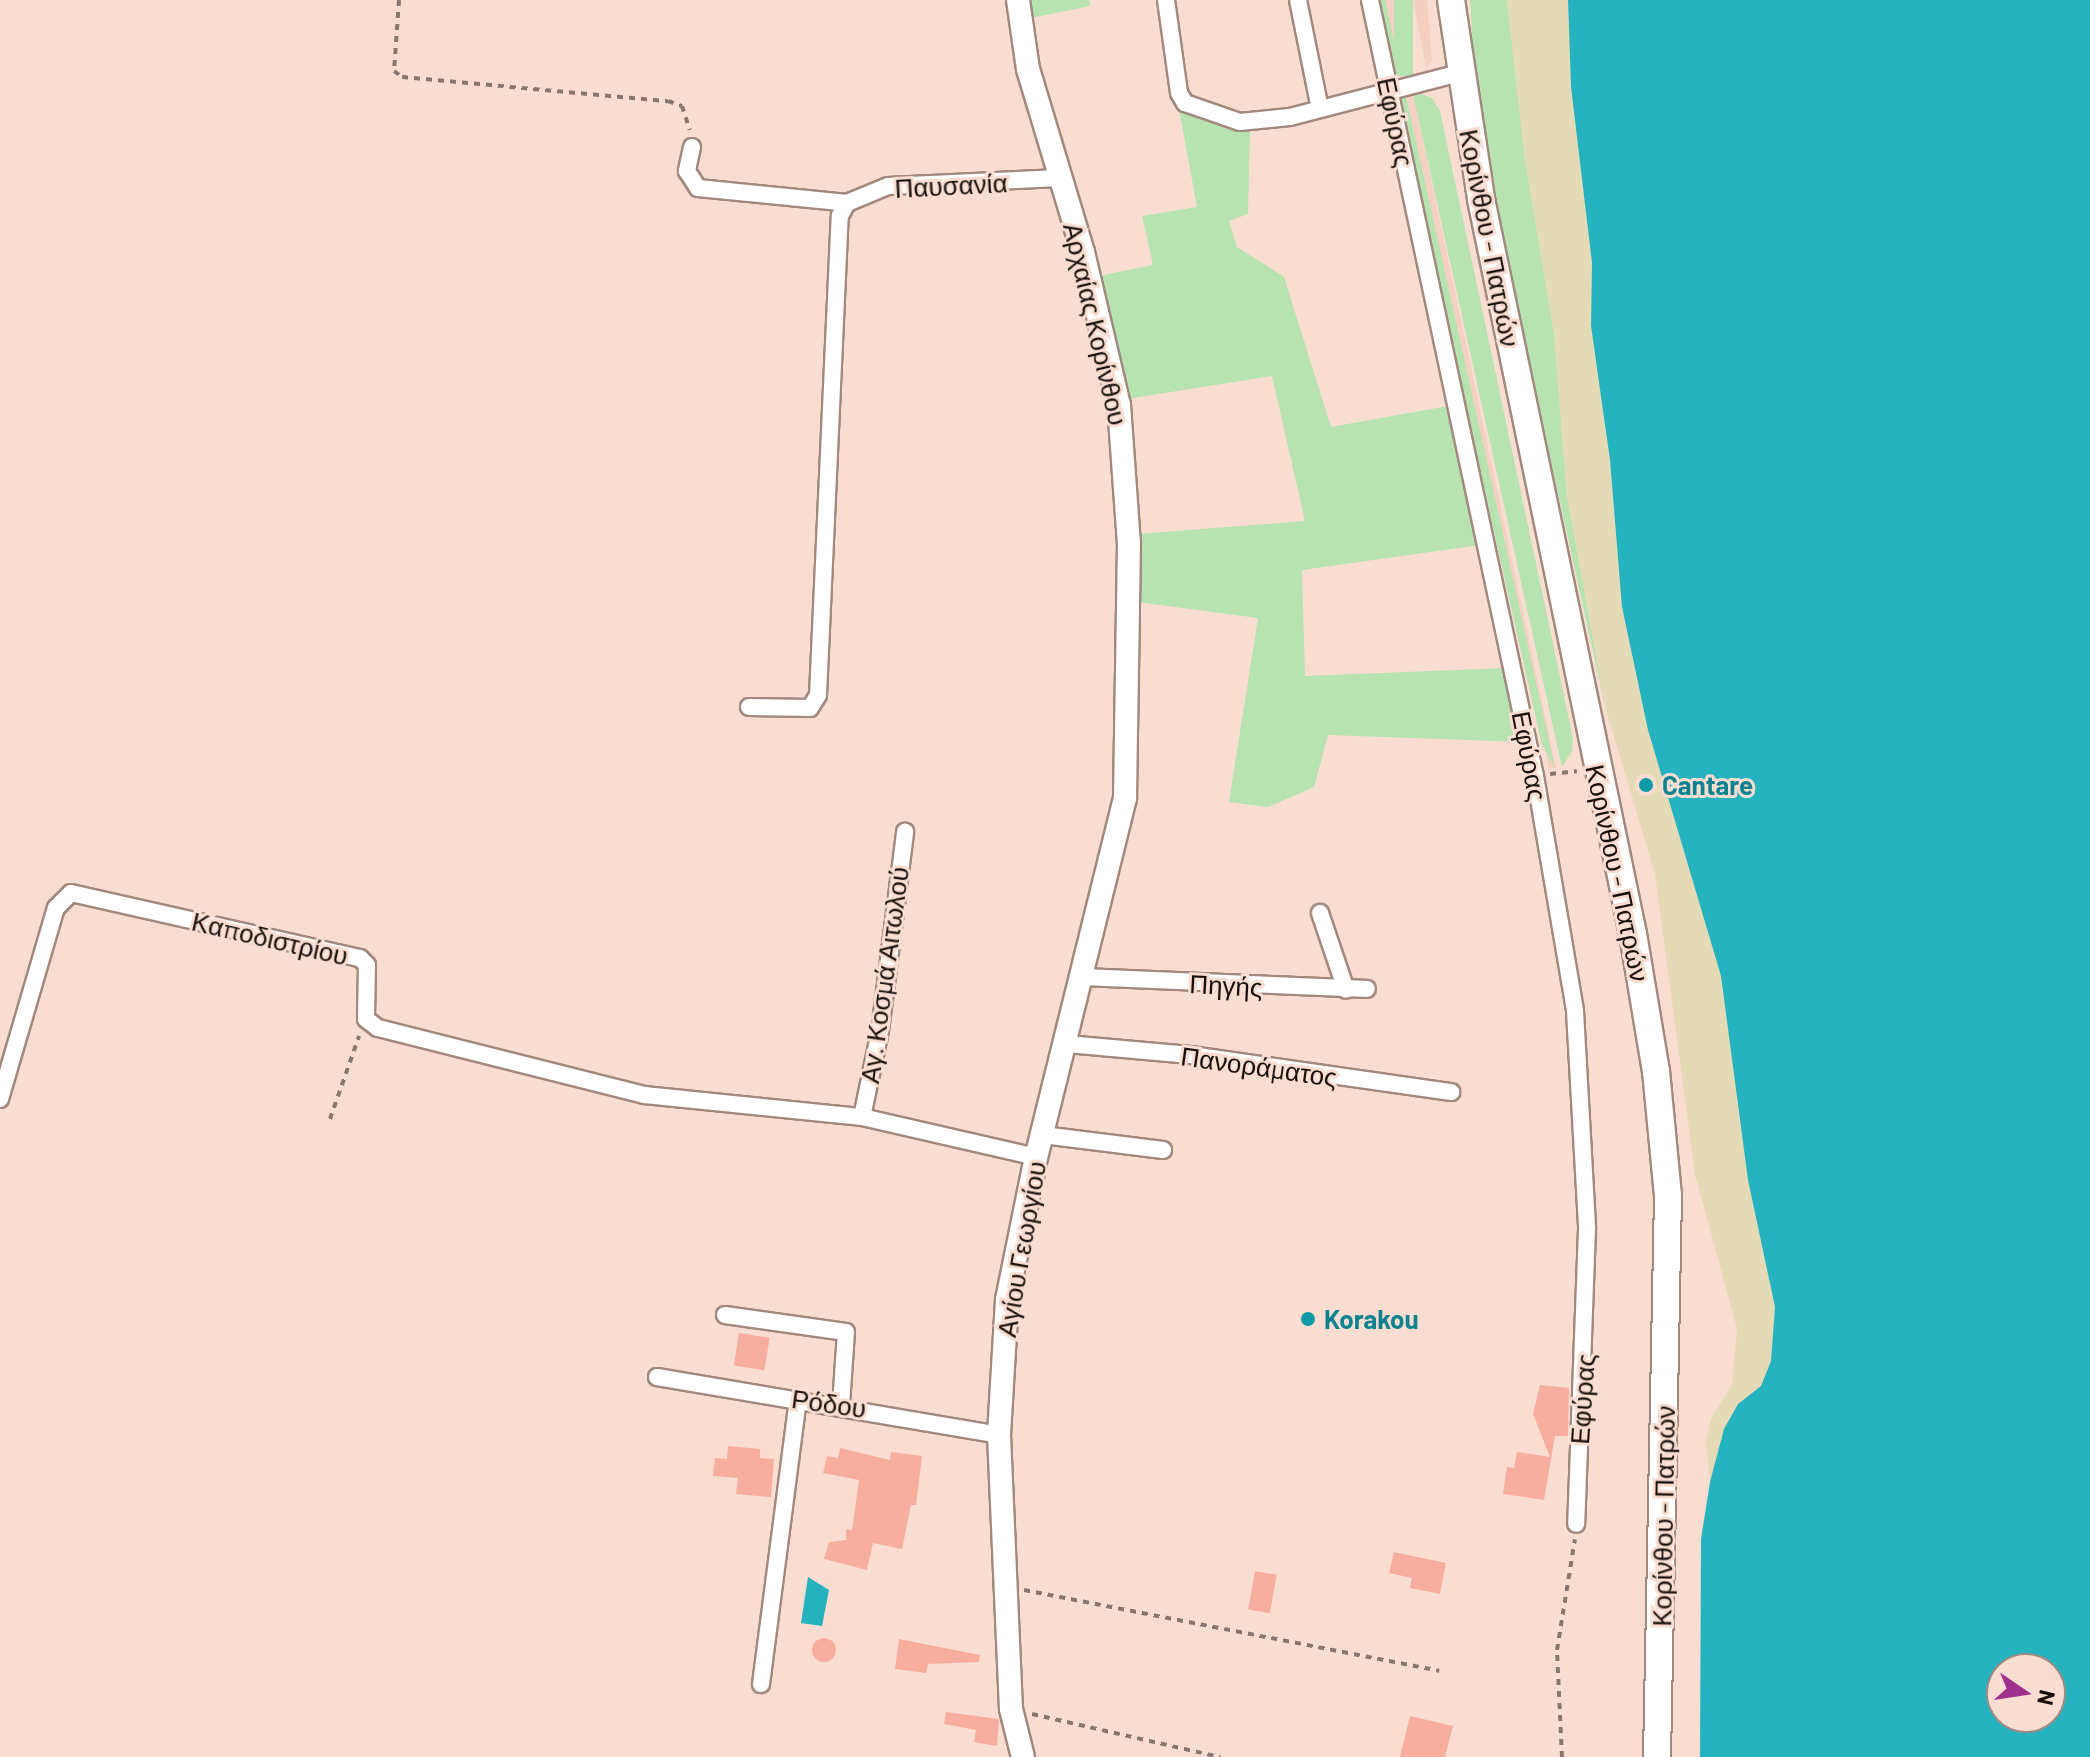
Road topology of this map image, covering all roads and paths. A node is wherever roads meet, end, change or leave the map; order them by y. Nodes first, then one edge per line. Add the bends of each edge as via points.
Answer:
1 (399, 0) edge
2 (1018, 0) edge
3 (1166, 0) edge
4 (1298, 0) edge
5 (1370, 0) edge
6 (1451, 0) edge
7 (1459, 73) junction
8 (1389, 88) junction
9 (1320, 109) junction
10 (692, 147) joint
11 (1060, 178) junction
12 (847, 203) junction
13 (749, 707) dead end
14 (1597, 770) junction
15 (1535, 776) junction
16 (1125, 798) joint
17 (905, 832) dead end
18 (1320, 913) dead end
19 (1084, 977) junction
20 (1367, 989) dead end
21 (1346, 990) junction
22 (366, 1019) junction
23 (1067, 1044) junction
24 (1451, 1092) dead end
25 (0, 1099) edge
26 (862, 1117) junction
27 (330, 1119) dead end
28 (1043, 1135) junction
29 (1163, 1150) dead end
30 (1036, 1157) junction
31 (725, 1315) dead end
32 (657, 1377) dead end
33 (798, 1399) junction
34 (841, 1406) junction
35 (999, 1435) junction
36 (1576, 1524) joint
37 (1006, 1589) junction
38 (1439, 1671) dead end
39 (761, 1684) dead end
40 (1011, 1709) junction
41 (1023, 1757) edge
42 (1220, 1757) edge
43 (1562, 1757) edge
44 (1657, 1757) edge

1 - 10 path via 394,71 402,77 668,101 687,113
2 - 11 street, Αρχαίας Κορίνθου via 1028,69
3 - 9 street via 1179,93 1185,103 1254,123
4 - 9 street
5 - 8 street, Εφύρας
6 - 7 main road, Κορίνθου - Πατρών
7 - 8 street
7 - 14 main road, Κορίνθου - Πατρών
8 - 9 street
8 - 15 street, Εφύρας
10 - 12 street via 687,171 698,188
11 - 12 street, Παυσανία via 888,186
11 - 16 street, Αρχαίας Κορίνθου via 1083,252 1122,424 1129,543
12 - 13 street via 840,216 818,695 810,708
14 - 15 path
14 - 44 main road, Κορίνθου - Πατρών via 1656,1071 1668,1195
15 - 36 street, Εφύρας via 1575,1011 1586,1162 1587,1291
16 - 19 street, Αγίου Γεωργίου
17 - 26 street, Αγ. Κοσμά Αιτωλού via 880,1031
18 - 21 street
19 - 21 street, Πηγής
19 - 23 street, Αγίου Γεωργίου
20 - 21 street, Πηγής
22 - 25 street, Καποδιστρίου via 367,965 360,958 71,893 56,908
22 - 26 street via 378,1028 645,1095
22 - 27 path
23 - 24 street, Πανοράματος via 1191,1055
23 - 28 street, Αγίου Γεωργίου
26 - 30 street
28 - 29 street
28 - 30 street, Αγίου Γεωργίου
30 - 35 street, Αγίου Γεωργίου via 1007,1300
31 - 34 street via 846,1332
32 - 33 street, Ρόδου
33 - 34 street, Ρόδου
33 - 39 street
34 - 35 street, Ρόδου
35 - 37 street, Αγίου Γεωργίου
36 - 43 path via 1557,1650
37 - 38 path via 1047,1592
37 - 40 street, Αγίου Γεωργίου
40 - 41 street, Αγίου Γεωργίου
40 - 42 path

